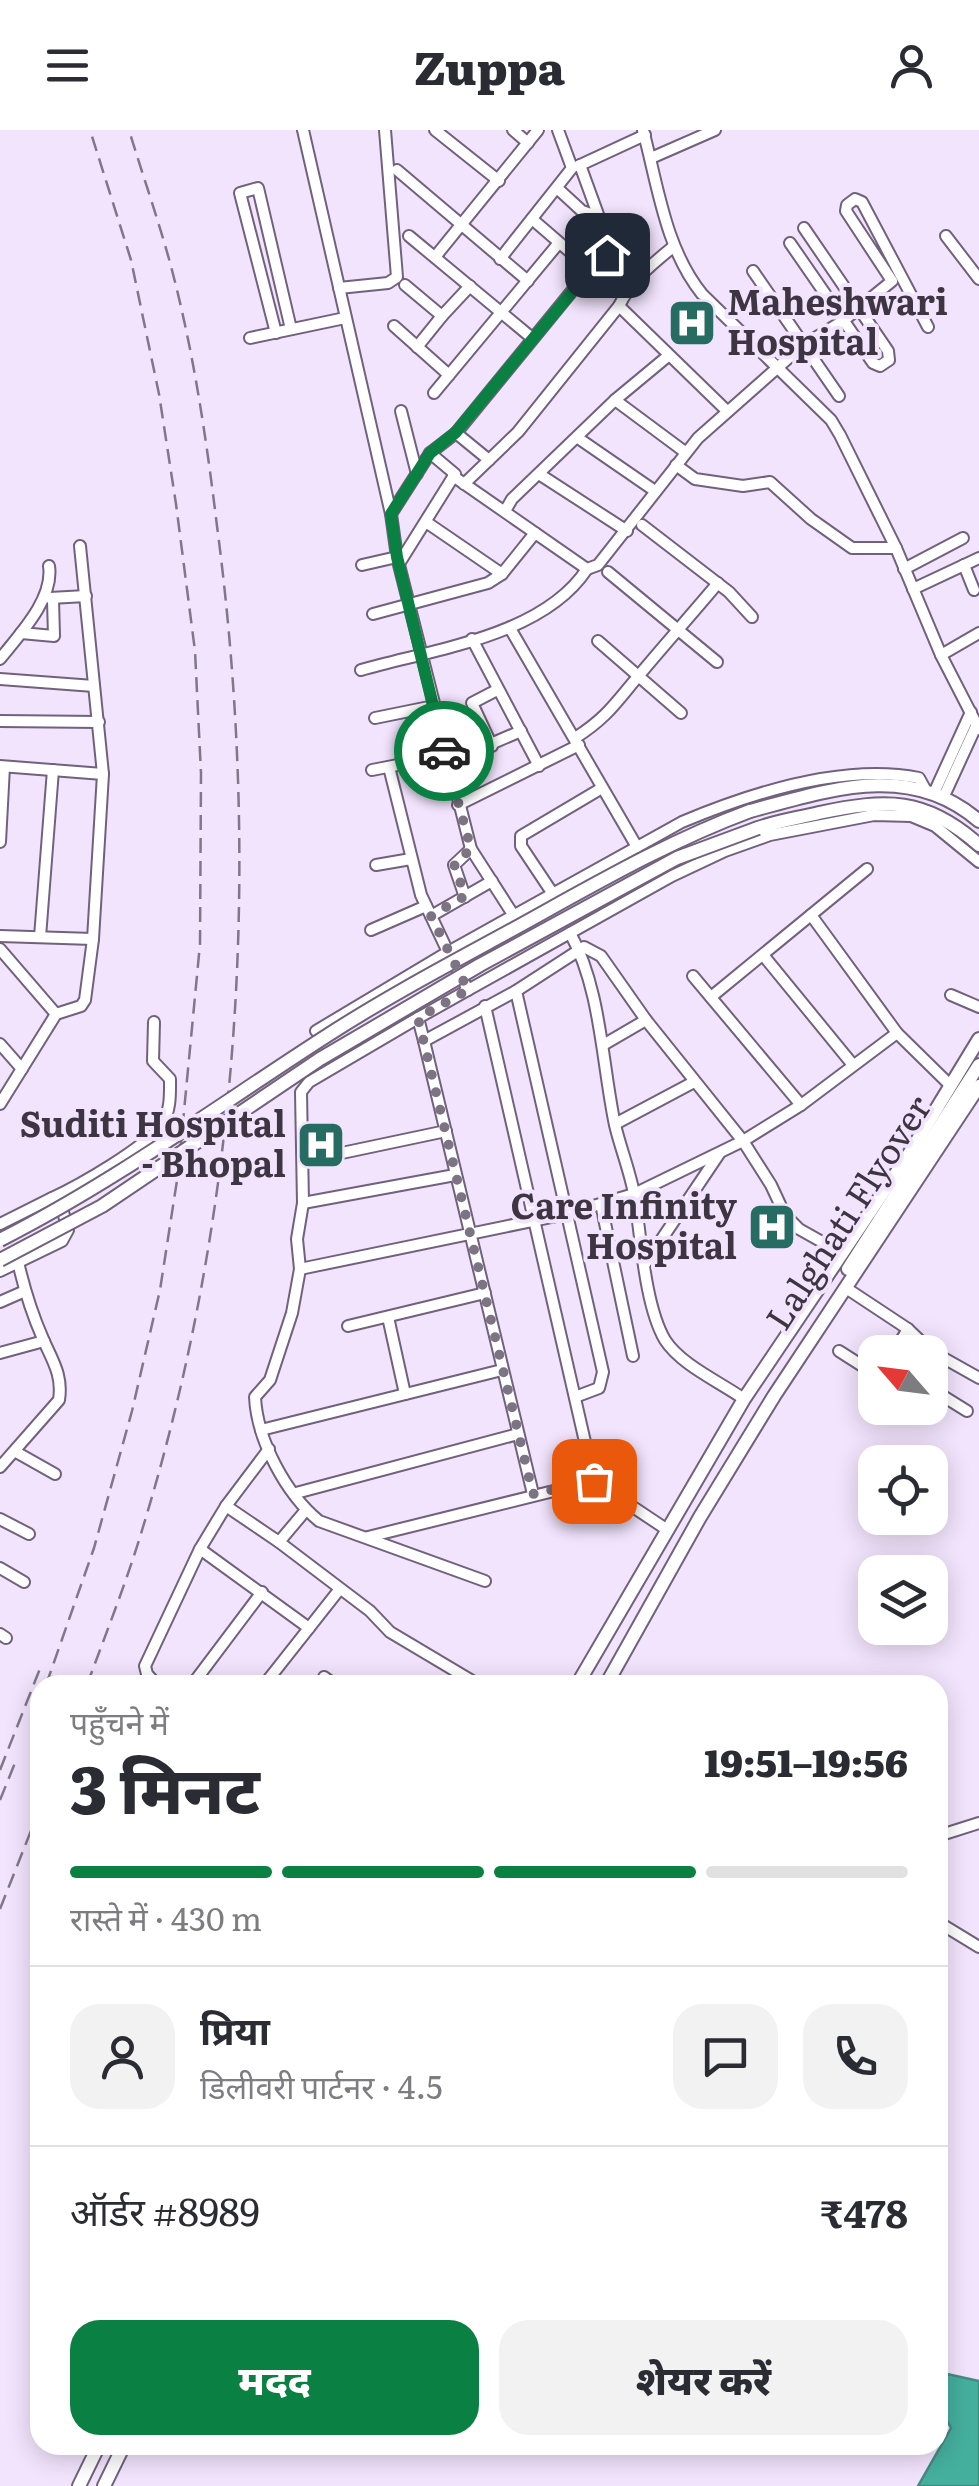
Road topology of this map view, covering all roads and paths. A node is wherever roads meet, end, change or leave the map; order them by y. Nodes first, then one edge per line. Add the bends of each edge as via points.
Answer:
1 (302, 130) edge
2 (385, 130) edge
3 (436, 130) edge
4 (513, 130) edge
5 (538, 130) edge
6 (558, 130) edge
7 (715, 130) edge
8 (644, 132) edge
9 (528, 144) junction
10 (651, 158) junction
11 (576, 166) junction
12 (397, 170) dead end
13 (499, 182) junction
14 (558, 188) junction
15 (597, 216) junction
16 (532, 219) junction
17 (462, 226) junction
18 (804, 228) dead end
19 (408, 236) dead end
20 (946, 236) dead end
21 (790, 243) dead end
22 (814, 243) junction
23 (558, 244) junction
24 (673, 247) junction
25 (798, 254) junction
26 (435, 257) junction
27 (500, 259) junction
28 (590, 270) junction
29 (753, 271) dead end
30 (979, 279) edge
31 (528, 281) junction
32 (406, 284) dead end
33 (470, 286) junction
34 (339, 288) junction
35 (619, 306) junction
36 (858, 309) junction
37 (502, 312) junction
38 (442, 316) junction
39 (345, 318) junction
40 (843, 321) junction
41 (394, 326) dead end
42 (928, 327) dead end
43 (291, 329) junction
44 (276, 333) junction
45 (250, 338) dead end
46 (532, 338) junction
47 (802, 346) junction
48 (417, 347) junction
49 (668, 356) junction
50 (776, 368) junction
51 (449, 375) junction
52 (434, 393) dead end
53 (839, 396) dead end
54 (615, 400) junction
55 (401, 411) dead end
56 (728, 411) junction
57 (456, 432) junction
58 (578, 438) junction
59 (685, 452) junction
60 (430, 453) junction
61 (489, 460) junction
62 (676, 464) junction
63 (417, 474) junction
64 (539, 474) junction
65 (453, 476) junction
66 (464, 484) junction
67 (655, 492) junction
68 (505, 511) junction
69 (391, 514) junction
70 (426, 522) junction
71 (642, 525) dead end
72 (626, 531) junction
73 (535, 533) junction
74 (964, 538) dead end
75 (80, 546) dead end
76 (896, 548) junction
77 (979, 558) edge
78 (398, 560) junction
79 (362, 565) dead end
80 (964, 565) junction
81 (49, 566) dead end
82 (588, 569) junction
83 (904, 569) junction
84 (608, 572) dead end
85 (502, 574) junction
86 (718, 584) junction
87 (912, 589) junction
88 (974, 590) dead end
89 (86, 596) junction
90 (49, 598) junction
91 (411, 604) junction
92 (373, 614) dead end
93 (752, 617) dead end
94 (510, 630) junction
95 (678, 630) junction
96 (21, 632) junction
97 (979, 633) edge
98 (472, 639) junction
99 (598, 641) dead end
100 (422, 653) junction
101 (941, 655) junction
102 (0, 659) edge
103 (716, 662) dead end
104 (362, 670) dead end
105 (638, 676) junction
106 (0, 679) edge
107 (94, 686) junction
108 (497, 690) junction
109 (434, 706) junction
110 (970, 712) junction
111 (682, 713) dead end
112 (375, 718) dead end
113 (0, 721) edge
114 (99, 722) junction
115 (978, 726) edge
116 (521, 731) junction
117 (577, 742) junction
118 (492, 746) junction
119 (445, 756) junction
120 (539, 766) junction
121 (2, 767) edge
122 (389, 767) junction
123 (53, 770) junction
124 (372, 770) dead end
125 (104, 774) junction
126 (602, 788) junction
127 (934, 793) junction
128 (458, 805) junction
129 (979, 821) edge
130 (765, 829) junction
131 (0, 842) edge
132 (979, 845) edge
133 (636, 847) junction
134 (471, 849) junction
135 (411, 859) junction
136 (979, 862) edge
137 (376, 865) dead end
138 (867, 869) dead end
139 (492, 881) junction
140 (552, 894) junction
141 (465, 896) junction
142 (428, 911) junction
143 (811, 915) junction
144 (514, 916) junction
145 (371, 930) dead end
146 (570, 933) junction
147 (0, 936) edge
148 (40, 937) junction
149 (93, 939) junction
150 (0, 950) edge
151 (579, 950) junction
152 (448, 952) junction
153 (763, 954) junction
154 (693, 976) dead end
155 (468, 990) junction
156 (516, 990) junction
157 (951, 995) dead end
158 (711, 997) junction
159 (485, 1006) junction
160 (979, 1007) edge
161 (56, 1014) junction
162 (418, 1018) junction
163 (646, 1020) junction
164 (154, 1022) dead end
165 (316, 1031) dead end
166 (897, 1033) junction
167 (979, 1039) edge
168 (424, 1040) junction
169 (0, 1044) edge
170 (603, 1045) junction
171 (853, 1065) junction
172 (979, 1065) edge
173 (22, 1068) junction
174 (694, 1082) junction
175 (951, 1086) junction
176 (979, 1086) edge
177 (0, 1104) edge
178 (801, 1106) junction
179 (615, 1124) junction
180 (446, 1130) junction
181 (742, 1141) junction
182 (721, 1152) junction
183 (304, 1161) junction
184 (454, 1174) junction
185 (634, 1194) junction
186 (52, 1198) junction
187 (304, 1203) junction
188 (601, 1204) junction
189 (566, 1214) junction
190 (533, 1220) junction
191 (0, 1224) edge
192 (468, 1234) junction
193 (0, 1240) edge
194 (840, 1252) junction
195 (0, 1260) edge
196 (18, 1262) junction
197 (644, 1265) junction
198 (300, 1268) junction
199 (0, 1271) edge
200 (846, 1288) junction
201 (25, 1291) junction
202 (485, 1293) junction
203 (0, 1302) edge
204 (388, 1317) junction
205 (348, 1326) dead end
206 (908, 1329) junction
207 (904, 1335) edge
208 (914, 1335) edge
209 (44, 1341) junction
210 (838, 1351) dead end
211 (0, 1353) edge
212 (633, 1356) dead end
213 (948, 1362) edge
214 (858, 1363) edge
215 (502, 1370) junction
216 (979, 1378) edge
217 (405, 1394) junction
218 (774, 1396) junction
219 (575, 1397) junction
220 (744, 1399) junction
221 (948, 1399) edge
222 (967, 1411) dead end
223 (261, 1430) junction
224 (518, 1434) junction
225 (269, 1449) junction
226 (16, 1452) junction
227 (0, 1466) edge
228 (55, 1474) dead end
229 (594, 1481) junction
230 (296, 1493) junction
231 (533, 1494) junction
232 (226, 1506) junction
233 (306, 1510) junction
234 (0, 1519) edge
235 (666, 1529) junction
236 (29, 1534) dead end
237 (368, 1537) junction
238 (280, 1542) junction
239 (200, 1549) junction
240 (0, 1568) edge
241 (485, 1581) dead end
242 (24, 1582) dead end
243 (339, 1590) junction
244 (262, 1592) junction
245 (309, 1628) junction
246 (455, 1671) junction
247 (147, 1675) edge
248 (200, 1675) edge
249 (272, 1675) edge
250 (453, 1675) edge
251 (462, 1675) edge
252 (584, 1675) edge
253 (612, 1675) edge
254 (979, 1823) edge
255 (948, 1833) edge
256 (948, 1928) edge
257 (979, 1948) edge
258 (94, 2455) edge
259 (119, 2455) edge
260 (78, 2486) edge
261 (104, 2486) edge

1 - 34 street
2 - 34 street via 397,277
3 - 13 street
4 - 9 street
5 - 9 street
6 - 11 street
7 - 10 street
8 - 10 street
8 - 11 street
9 - 13 street
10 - 24 street
11 - 14 street
11 - 15 street
12 - 17 street
13 - 17 street
14 - 15 street
14 - 16 street
15 - 28 street via 607,255
16 - 23 street
16 - 27 street
17 - 26 street
17 - 27 street
18 - 22 street
19 - 26 street
20 - 30 street
21 - 25 street
22 - 25 street
22 - 36 street
23 - 28 street
23 - 31 street
24 - 35 street
24 - 50 street via 702,294
25 - 40 street
26 - 33 street
27 - 31 street
28 - 46 street
29 - 47 street
31 - 37 street
32 - 38 street
33 - 37 street
33 - 38 street
34 - 39 street
35 - 49 street
35 - 61 street
36 - 40 street
36 - 40 street via 888,360 873,363
36 - 42 street via 892,281 846,211 855,199
37 - 46 street
37 - 51 street
38 - 48 street
39 - 43 street
39 - 69 street
40 - 47 street
41 - 48 street
43 - 44 street
43 - 44 street via 258,188 240,193
44 - 45 street
46 - 57 street
47 - 50 street
47 - 53 street
48 - 51 street
49 - 54 street
49 - 56 street
50 - 56 street
50 - 76 street via 830,420
51 - 52 street
54 - 58 street
54 - 59 street
55 - 63 street
56 - 59 street
57 - 60 street
57 - 61 street
58 - 64 street
58 - 67 street
59 - 62 street
60 - 63 street
60 - 65 street
61 - 66 street
62 - 67 street
62 - 76 street via 696,480 770,482 840,542 862,550
63 - 69 street
64 - 68 street
64 - 72 street
65 - 66 street
65 - 70 street
66 - 68 street
67 - 72 street
68 - 73 street
69 - 78 street
70 - 78 street
70 - 85 street
71 - 86 street
72 - 82 street
73 - 82 street
73 - 85 street
74 - 83 street
75 - 89 street
76 - 83 street
77 - 80 street
78 - 79 street
78 - 91 street
80 - 87 street
80 - 88 street
81 - 90 street
82 - 94 street via 577,585
83 - 87 street
84 - 95 street
85 - 91 street
86 - 93 street
86 - 95 street
87 - 101 street
89 - 90 street
89 - 107 street
90 - 96 street
90 - 96 street via 54,636
91 - 92 street
91 - 100 street
94 - 98 street
94 - 117 street
95 - 103 street
95 - 105 street
96 - 102 street
97 - 101 street
98 - 100 street
98 - 108 street
99 - 105 street
100 - 104 street
100 - 109 street
101 - 110 street
105 - 111 street
105 - 117 street
106 - 107 street
107 - 114 street
108 - 116 street
108 - 118 street via 472,703
109 - 112 street
109 - 119 street
110 - 115 street
110 - 127 street
113 - 114 street
114 - 125 street
115 - 127 street
116 - 118 street
116 - 120 street
117 - 120 street
117 - 126 street
118 - 119 street
119 - 122 street
119 - 128 street
120 - 128 street
121 - 123 street
121 - 131 street
122 - 124 street
122 - 135 street
123 - 125 street
123 - 148 street
125 - 149 street
126 - 133 street
126 - 140 street via 521,836
127 - 129 main road
127 - 133 street via 919,778 888,773 824,780 719,806
127 - 193 main road, bridge via 866,786 750,811 695,832 405,989 96,1189
128 - 134 street
130 - 132 main road via 866,804 912,805 942,817
130 - 136 street via 911,816 935,826
130 - 146 street
130 - 195 main road, bridge via 667,863 450,982 320,1058 102,1206
133 - 140 street
134 - 139 street
134 - 141 street via 454,864
135 - 137 street
135 - 142 street
138 - 143 street
139 - 141 street
139 - 144 street
140 - 144 street
141 - 142 street
142 - 145 street
142 - 152 street
143 - 153 street
143 - 166 street
144 - 152 street
146 - 151 street
146 - 155 street
147 - 148 street
148 - 149 street
149 - 161 street via 84,1004
150 - 161 street
151 - 156 street
151 - 163 street via 601,956
151 - 170 street
152 - 155 street
152 - 165 street
153 - 158 street
153 - 171 street
154 - 158 street
155 - 162 street
156 - 159 street
156 - 189 street
157 - 160 street
158 - 178 street
159 - 168 street
159 - 190 street
161 - 173 street
162 - 168 street
162 - 183 street via 301,1092
163 - 170 street
163 - 174 street
164 - 186 street via 153,1060 170,1079 162,1125
166 - 171 street
166 - 175 street
167 - 175 main road
168 - 180 street
169 - 173 street
170 - 179 street
171 - 178 street
172 - 218 main road, Lalghati Flyover via 779,1378
173 - 177 street
174 - 179 street
174 - 181 street
175 - 194 main road
176 - 200 main road
178 - 181 street
179 - 185 street
180 - 183 street
180 - 184 street
181 - 182 street
181 - 194 street via 790,1221
182 - 185 street
182 - 197 street
183 - 187 street
184 - 187 street
184 - 192 street
185 - 188 street
185 - 197 street
186 - 191 street
186 - 196 street via 60,1202 66,1236
187 - 198 street via 296,1239
188 - 189 street
188 - 212 street
189 - 190 street
189 - 219 street via 603,1372 599,1388
190 - 192 street
190 - 219 street
192 - 198 street
192 - 202 street
194 - 220 main road
196 - 199 street
196 - 201 street
197 - 220 street via 664,1338
198 - 223 street via 270,1380 255,1396
200 - 206 street
200 - 218 main road
201 - 203 street
201 - 209 street
202 - 204 street
202 - 215 street
204 - 205 street
204 - 217 street
206 - 207 street
206 - 208 street
209 - 211 street
209 - 226 street via 57,1367 58,1400
210 - 214 street
213 - 216 street
215 - 217 street
215 - 224 street
217 - 223 street
218 - 253 main road
219 - 229 street
220 - 235 main road
221 - 222 street
223 - 225 street
224 - 230 street
224 - 231 street
225 - 230 street
225 - 232 street
226 - 227 street
226 - 228 street
229 - 231 street
229 - 235 street
230 - 233 street
231 - 237 street
232 - 238 street
232 - 239 street
233 - 237 street
233 - 238 street
234 - 236 street
235 - 252 main road
237 - 241 street
238 - 243 street
239 - 244 street
239 - 247 street
240 - 242 street
243 - 245 street
243 - 246 street via 390,1632
244 - 245 street
244 - 248 street
245 - 249 street
246 - 250 street
246 - 251 street
254 - 255 street
256 - 257 street
258 - 260 main road
259 - 261 main road

